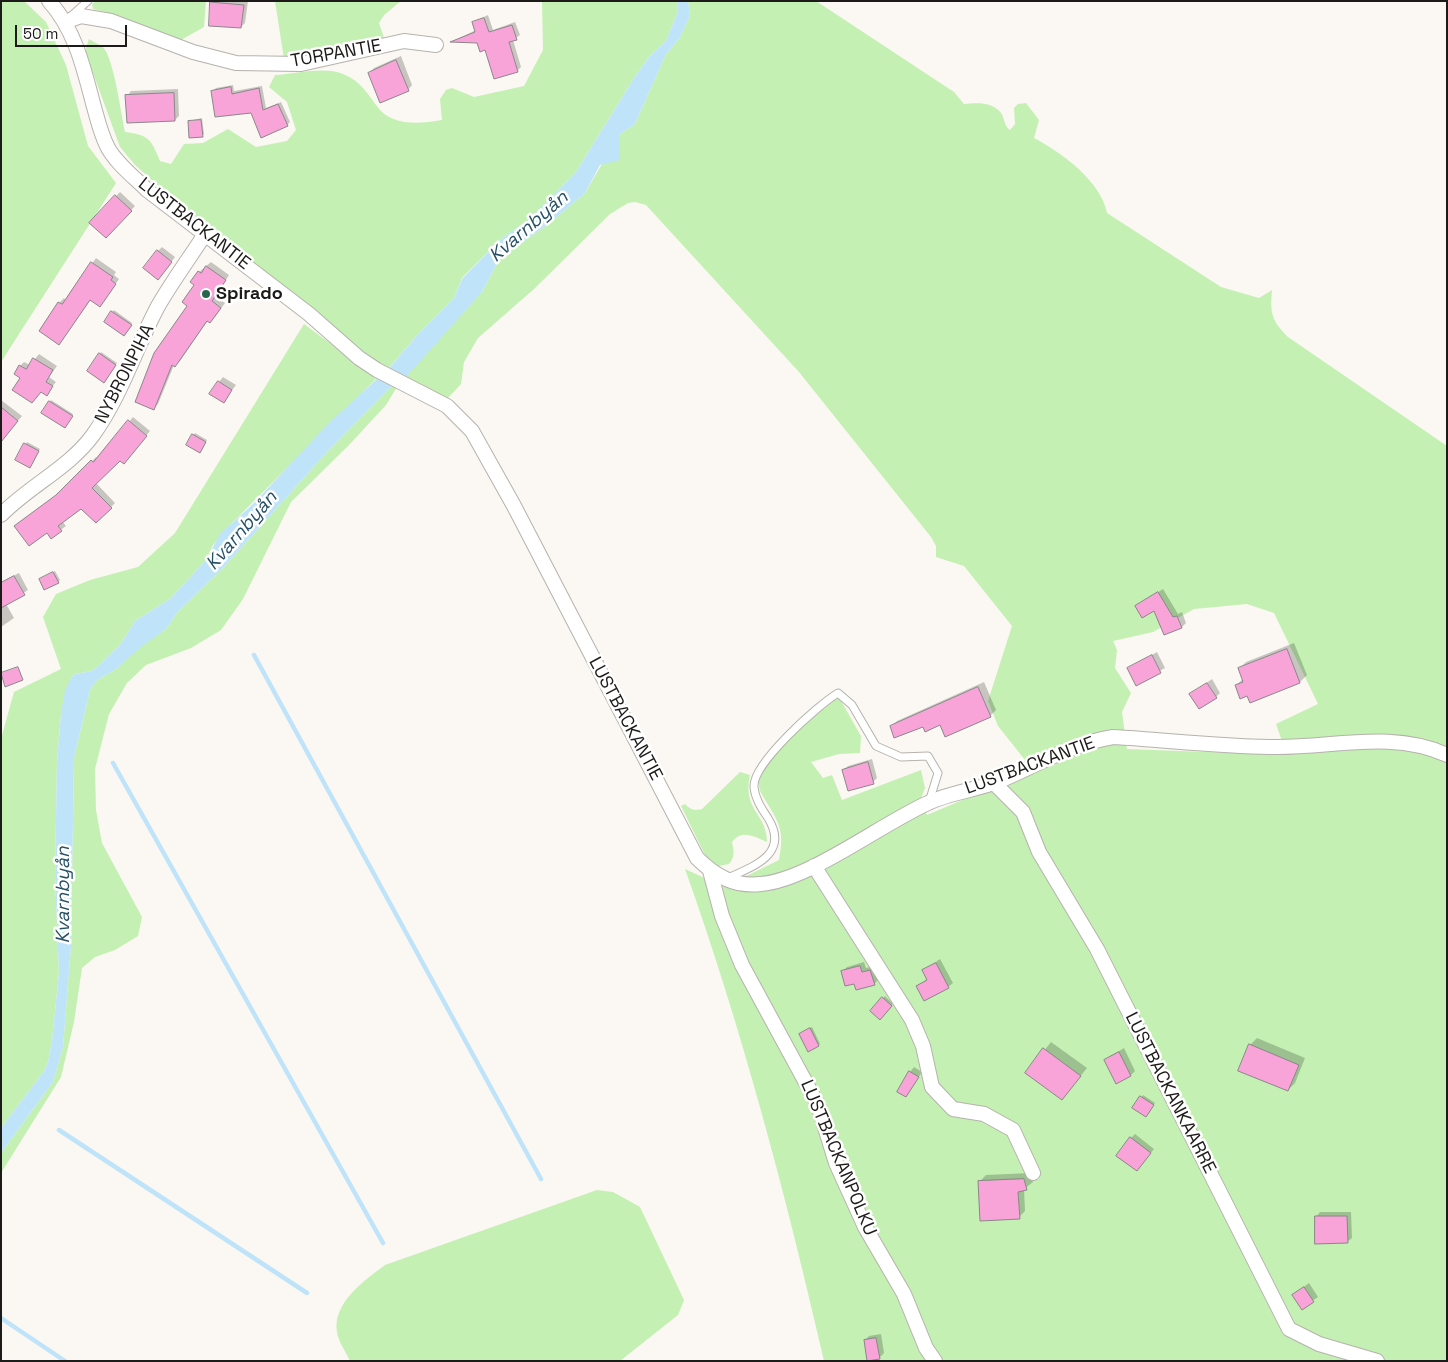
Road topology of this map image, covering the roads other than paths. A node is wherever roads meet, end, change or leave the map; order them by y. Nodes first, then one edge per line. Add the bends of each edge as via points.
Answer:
1 (49, 1) edge
2 (88, 1) edge
3 (65, 22) junction
4 (436, 46) dead end
5 (205, 234) junction
6 (1, 515) edge
7 (1447, 755) edge
8 (994, 783) junction
9 (928, 803) junction
10 (814, 866) junction
11 (710, 871) junction
12 (725, 880) junction
13 (1033, 1173) dead end
14 (935, 1361) edge
15 (1377, 1361) edge

1 - 3 street, LUSTBACKANTIE
2 - 3 lane
3 - 4 street, TORPANTIE via 81,16 111,21 194,53 236,63 301,64 404,41
3 - 5 street, LUSTBACKANTIE via 77,48 108,148 147,190
5 - 6 street, NYBRONPIHA via 158,308 116,398 92,436 60,468 15,500
5 - 11 street, LUSTBACKANTIE via 309,314 359,358 448,406 472,431 697,858
7 - 8 street, LUSTBACKANTIE via 1430,748 1395,742 1356,741 1271,747 1113,738 1089,741 1065,750
8 - 9 street, LUSTBACKANTIE
8 - 15 street, LUSTBACKANKAARRE via 1023,812 1039,852 1098,949 1289,1329 1319,1344
9 - 10 street, LUSTBACKANTIE
9 - 12 lane via 938,774 928,756 901,757 876,746 852,705 838,693 822,703 773,752 756,775 757,800 774,829 774,847 762,862
10 - 12 street, LUSTBACKANTIE via 777,882 743,884
10 - 13 street via 912,1020 923,1046 932,1087 953,1109 984,1114 1013,1130
11 - 12 street, LUSTBACKANTIE
11 - 14 street, LUSTBACKANPOLKU via 722,916 742,965 818,1105 836,1163 865,1227 904,1294 926,1348

